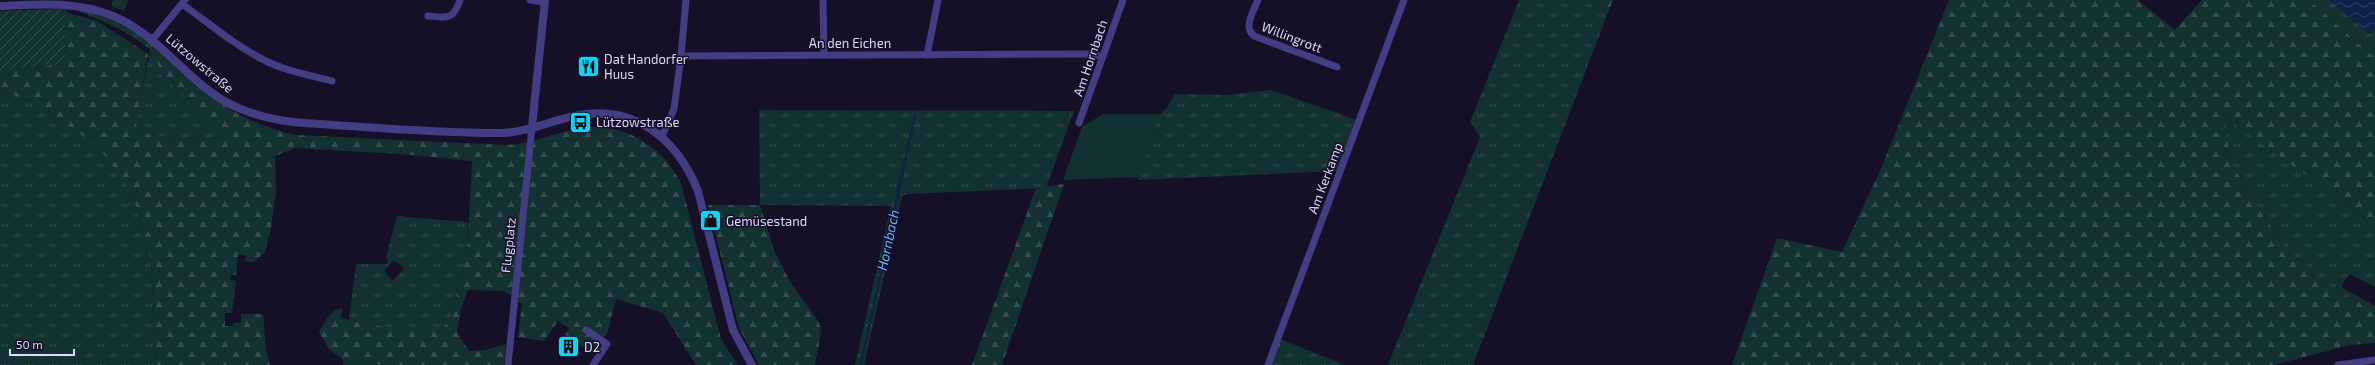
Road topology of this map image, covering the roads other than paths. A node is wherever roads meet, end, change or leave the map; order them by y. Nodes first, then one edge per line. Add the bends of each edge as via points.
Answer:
1 (460, 0) edge
2 (530, 0) edge
3 (686, 0) edge
4 (823, 0) edge
5 (938, 0) edge
6 (1123, 0) edge
7 (1258, 0) edge
8 (1404, 0) edge
9 (544, 1) edge
10 (79, 2) edge
11 (184, 2) edge
12 (0, 6) edge
13 (428, 16) dead end
14 (153, 39) junction
15 (927, 54) junction
16 (824, 55) junction
17 (681, 56) junction
18 (1102, 57) junction
19 (1337, 67) dead end
20 (332, 81) dead end
21 (1079, 124) dead end
22 (532, 128) junction
23 (662, 136) junction
24 (586, 330) dead end
25 (2375, 360) edge
26 (508, 365) edge
27 (593, 365) edge
28 (752, 365) edge
29 (1268, 365) edge
30 (2338, 365) edge

1 - 13 street via 456,12 447,18
2 - 9 street
3 - 17 street
4 - 16 street
5 - 15 street
6 - 18 street, Am Hornbach
7 - 19 street, Willingrott via 1248,25 1254,36
8 - 29 street, Am Kerkamp
9 - 22 street
10 - 12 street, Lützowstraße
10 - 14 street, Lützowstraße via 122,20
11 - 14 street
11 - 20 street via 240,47 265,61 284,69
14 - 22 street, Lützowstraße via 201,83 225,101 249,113 273,120 304,124 498,134
15 - 16 street, An den Eichen
15 - 18 street, An den Eichen via 1094,54
16 - 17 street, An den Eichen
17 - 23 street via 674,110
18 - 21 street, Am Hornbach
22 - 23 street, Lützowstraße via 579,115 602,114 628,118
22 - 26 street, Flugplatz
23 - 28 street, Lützowstraße via 683,160 698,191 733,330
24 - 27 street via 607,344
25 - 30 street

